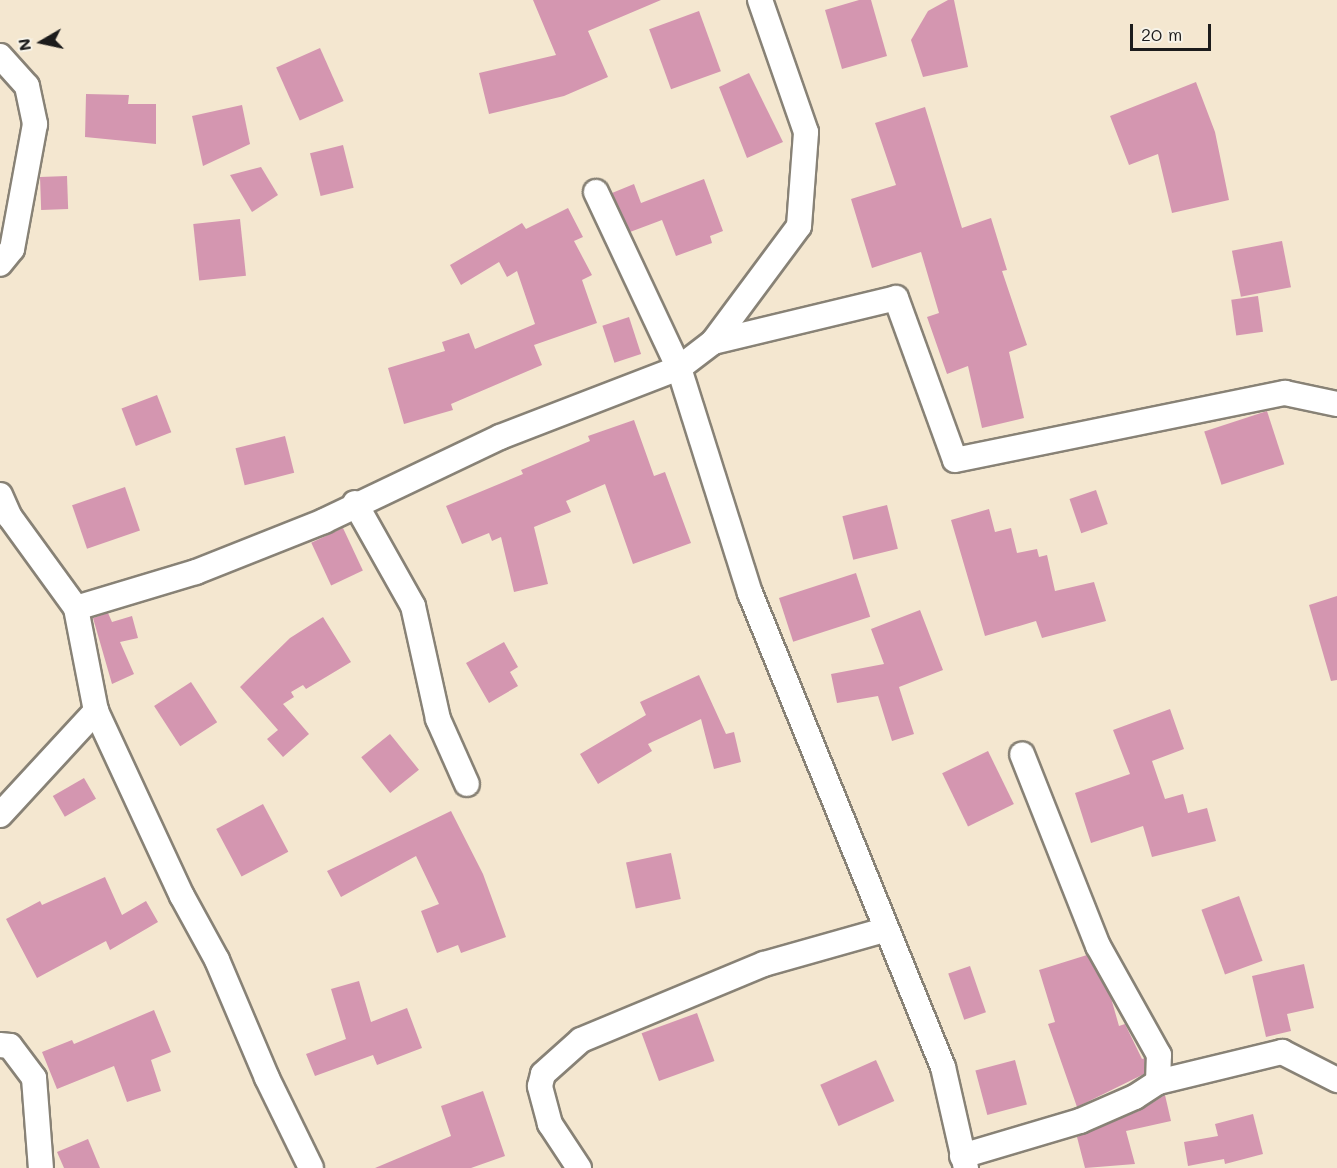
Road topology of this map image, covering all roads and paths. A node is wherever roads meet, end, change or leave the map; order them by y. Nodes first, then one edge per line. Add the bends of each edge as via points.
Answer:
1 (760, 0) edge
2 (0, 56) edge
3 (596, 192) dead end
4 (0, 264) edge
5 (713, 342) junction
6 (679, 368) junction
7 (1337, 404) edge
8 (0, 495) edge
9 (355, 503) junction
10 (76, 608) junction
11 (96, 711) junction
12 (1022, 754) dead end
13 (467, 784) dead end
14 (0, 815) edge
15 (884, 930) junction
16 (0, 1045) edge
17 (1337, 1080) edge
18 (1158, 1082) junction
19 (964, 1162) edge
20 (41, 1168) edge
21 (311, 1168) edge
22 (579, 1168) edge

1 - 5 street via 806,132 799,226
2 - 4 street via 27,86 35,124 12,249
3 - 6 street
5 - 6 street
5 - 7 street via 896,298 955,460 1285,393
6 - 9 street via 500,437
6 - 15 street via 750,593
8 - 10 street via 10,518
9 - 10 street via 324,521 196,572
9 - 13 street via 413,606 438,719
10 - 11 street
11 - 14 street
11 - 21 street via 182,896 217,960 267,1078
12 - 18 street via 1098,946 1160,1055
15 - 19 street via 906,972 943,1067
15 - 22 street via 764,964 581,1040 543,1074 540,1086 550,1124
16 - 20 street via 10,1046 34,1078
17 - 18 street via 1282,1052
18 - 19 street via 1135,1098 1080,1121

